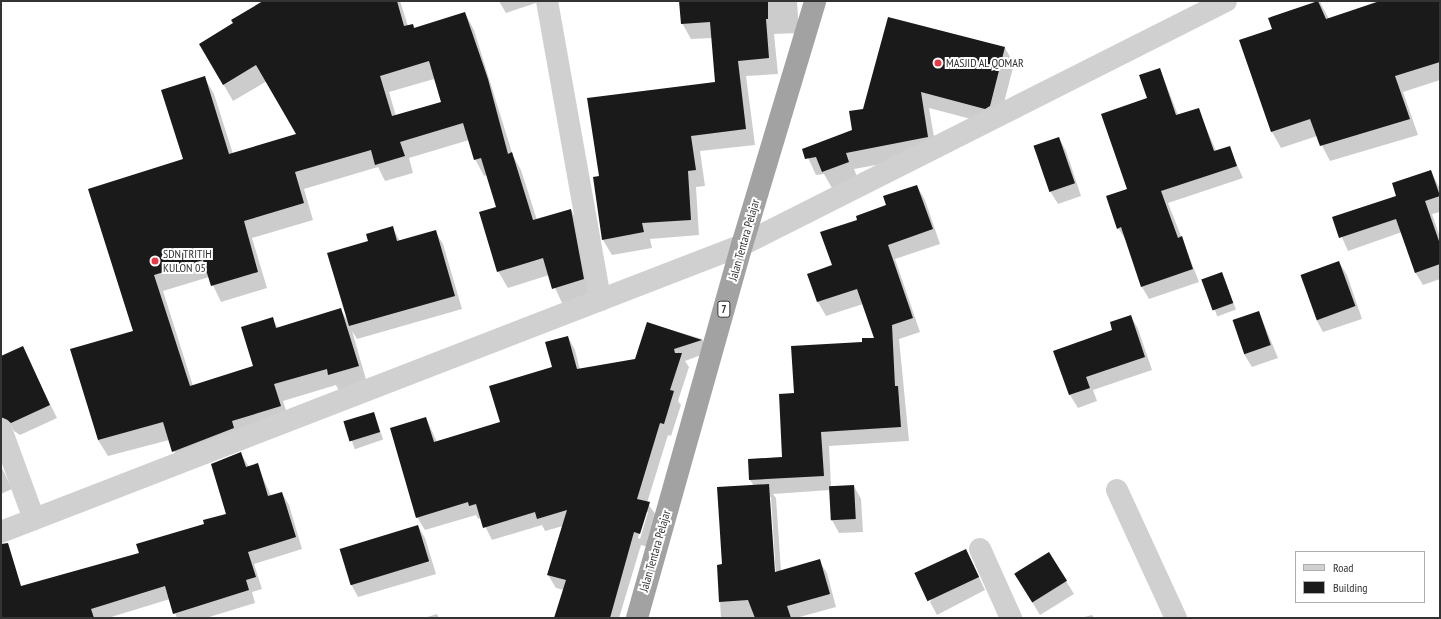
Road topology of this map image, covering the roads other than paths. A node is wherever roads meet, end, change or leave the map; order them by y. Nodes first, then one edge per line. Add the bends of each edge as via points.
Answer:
1 (547, 1) edge
2 (815, 1) edge
3 (1226, 1) edge
4 (1204, 6) edge
5 (742, 245) junction
6 (600, 300) junction
7 (1, 429) edge
8 (1117, 490) dead end
9 (34, 519) junction
10 (1, 532) edge
11 (980, 549) dead end
12 (636, 618) edge
13 (1011, 618) edge
14 (1176, 618) edge

1 - 6 street
2 - 5 highway, Jalan Tentara Pelajar / 7
3 - 4 street
4 - 5 street
5 - 6 street
5 - 12 highway, Jalan Tentara Pelajar / 7
6 - 9 street
7 - 9 street
8 - 14 street
9 - 10 street
11 - 13 street

